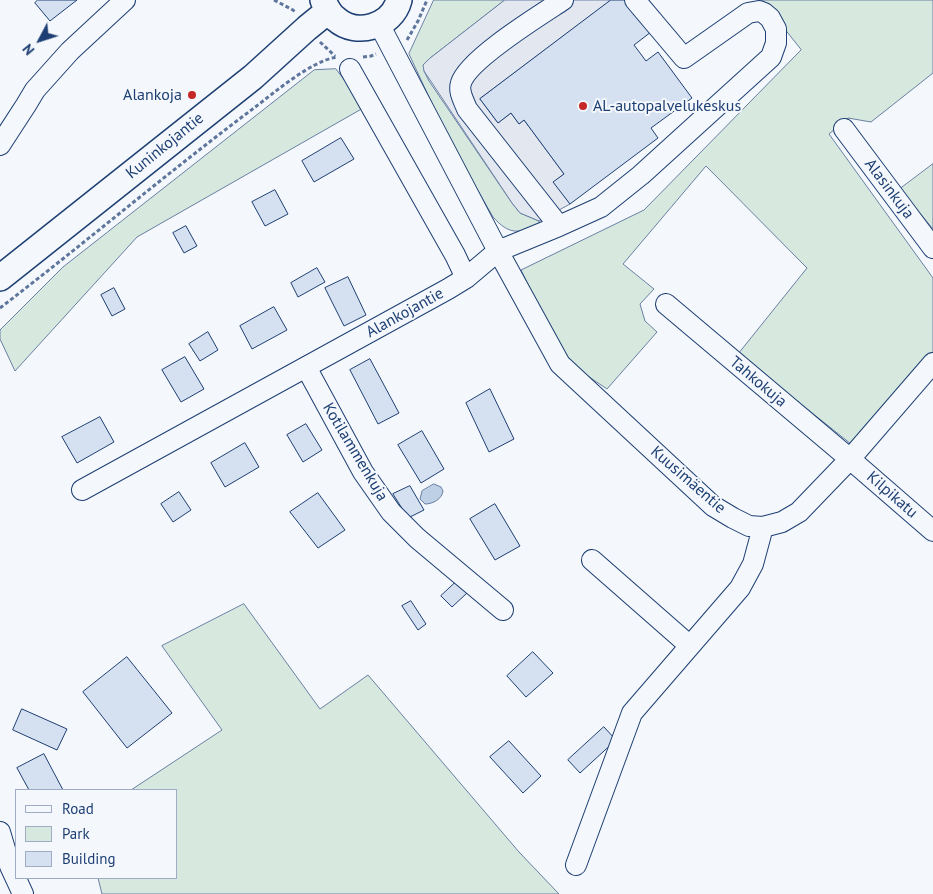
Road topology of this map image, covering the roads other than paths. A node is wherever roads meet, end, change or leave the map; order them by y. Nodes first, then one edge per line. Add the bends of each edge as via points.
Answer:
1 (125, 0) edge
2 (399, 0) edge
3 (564, 0) edge
4 (635, 0) edge
5 (325, 5) edge
6 (379, 24) junction
7 (350, 62) road end
8 (844, 129) dead end
9 (0, 145) edge
10 (559, 226) junction
11 (933, 248) edge
12 (498, 252) junction
13 (0, 278) edge
14 (466, 278) junction
15 (666, 304) dead end
16 (933, 363) edge
17 (306, 367) junction
18 (850, 460) junction
19 (82, 490) dead end
20 (763, 527) junction
21 (933, 531) edge
22 (592, 560) dead end
23 (503, 610) dead end
24 (690, 646) junction
25 (0, 832) edge
26 (576, 864) dead end
27 (15, 877) edge
28 (16, 879) edge
29 (23, 894) edge

1 - 9 street via 70,51 35,90
2 - 6 main road via 390,16
3 - 10 street via 512,33 474,64 461,83 461,96 467,109
4 - 10 street, Alankojantie via 684,58 748,12 759,11 770,18 776,29 776,43 771,57 641,175 601,207
5 - 6 main road via 336,20 346,26 368,28
5 - 13 main road, Kuninkojantie via 307,28 253,76
6 - 12 street
7 - 14 street
8 - 11 street, Alasinkuja
10 - 12 street, Alankojantie
12 - 14 street, Alankojantie
12 - 20 street, Kuusimäentie via 560,364 713,506 749,526
14 - 17 street, Alankojantie
15 - 18 street, Tahkokuja
16 - 18 street
17 - 19 street, Alankojantie
17 - 23 street, Kotilammenkuja via 363,472 391,512
18 - 20 street via 799,512 782,522
18 - 21 street, Kilpikatu
20 - 24 street via 754,564 740,588
22 - 24 street
24 - 26 street via 632,714
25 - 27 street
28 - 29 street

